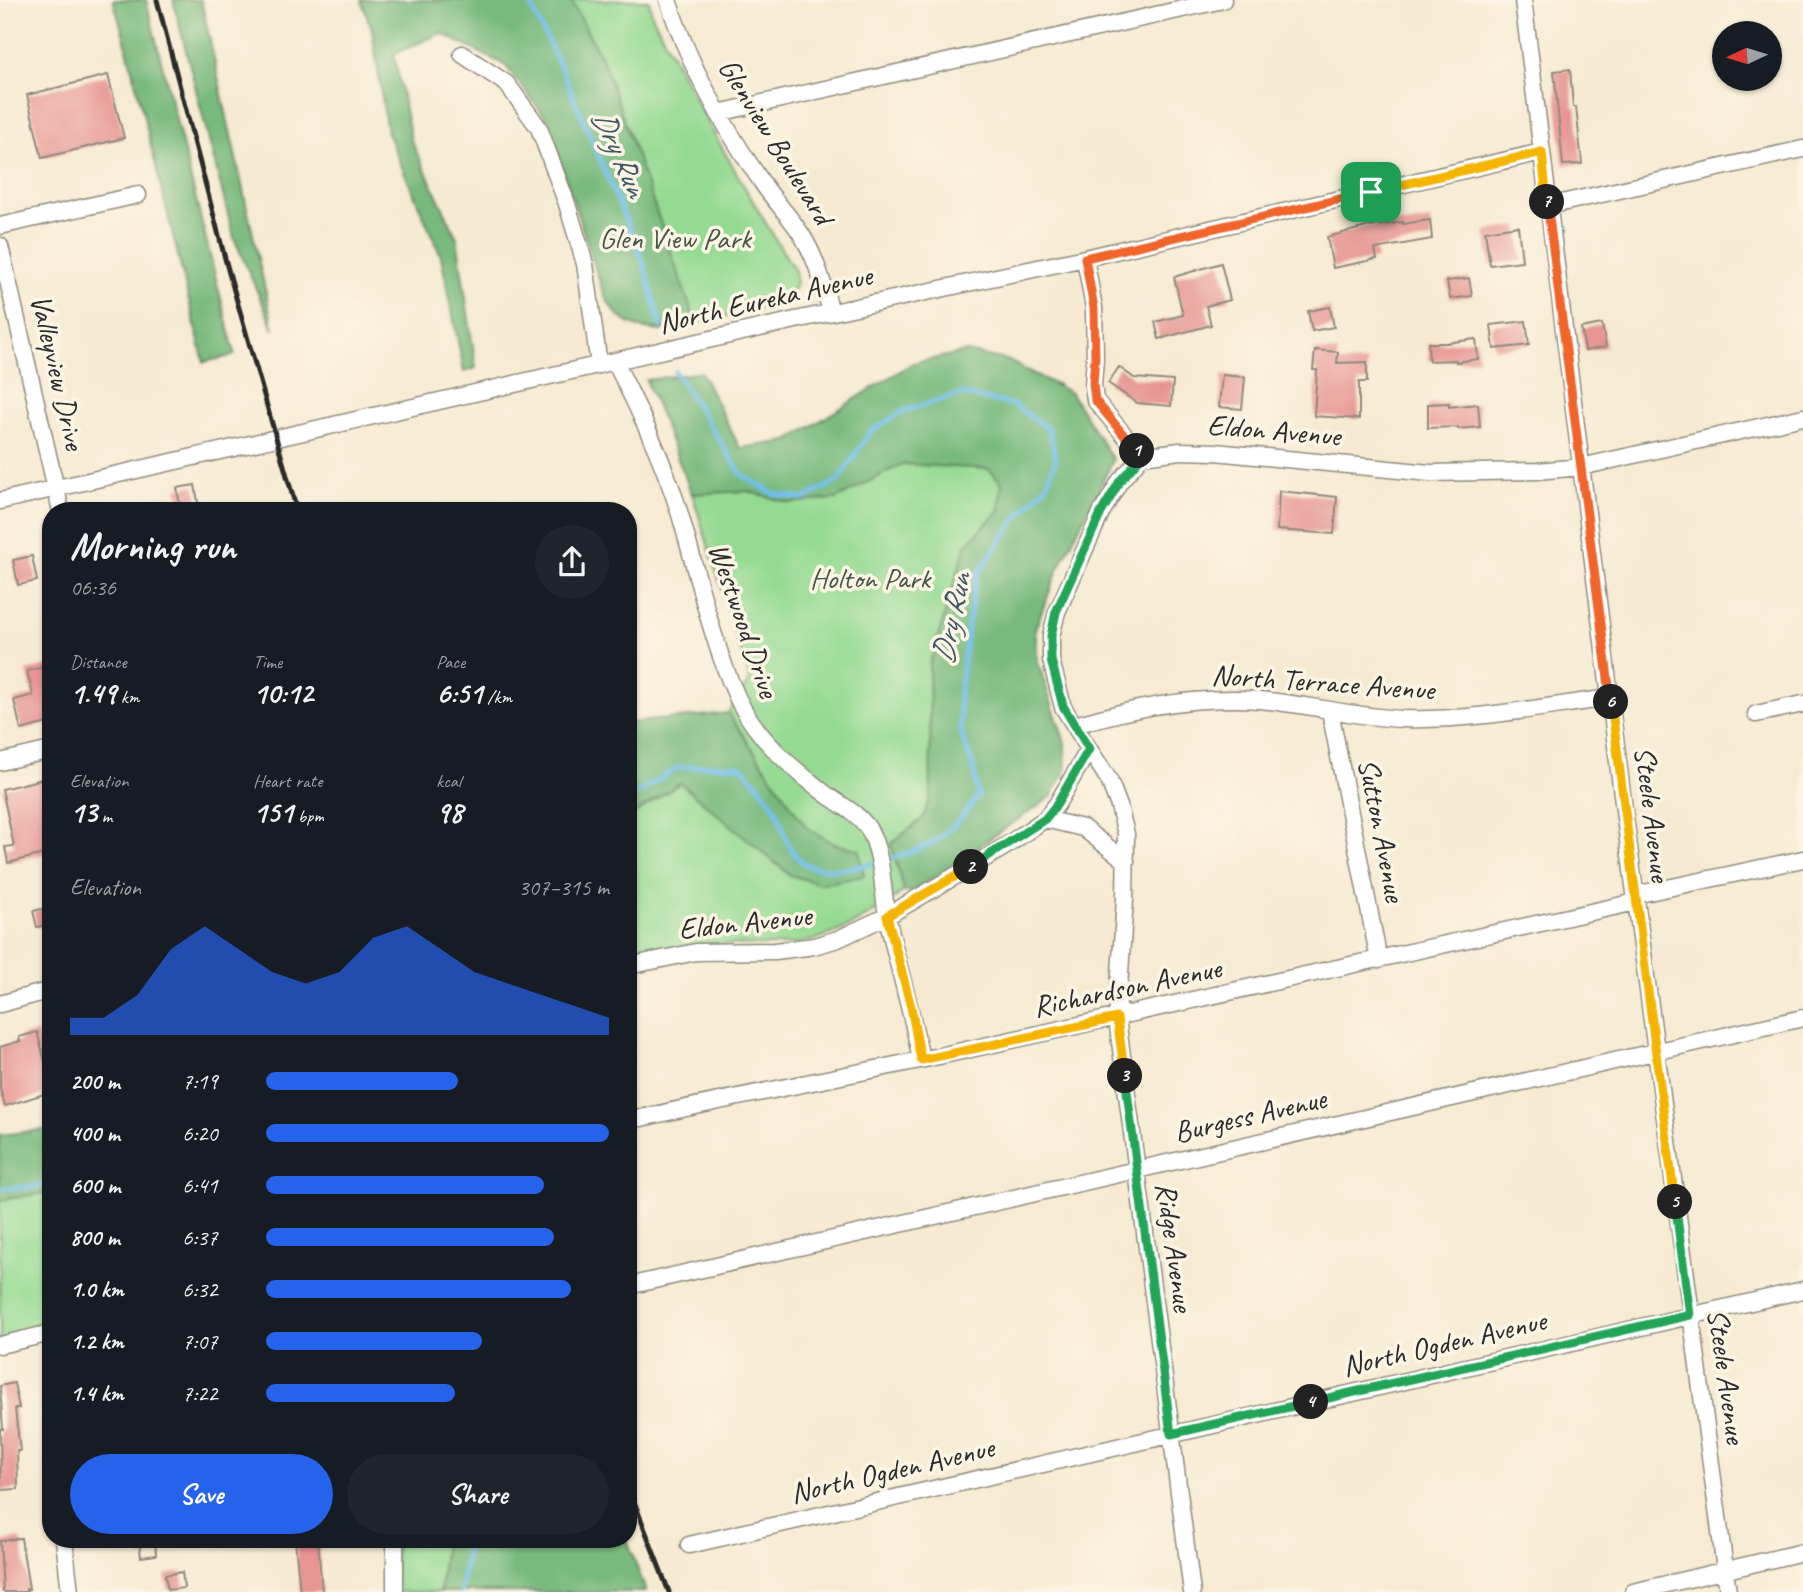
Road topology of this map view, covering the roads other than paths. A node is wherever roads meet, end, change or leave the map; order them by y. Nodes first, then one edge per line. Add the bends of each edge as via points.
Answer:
1 (668, 0) edge
2 (1223, 0) edge
3 (1522, 0) edge
4 (461, 54) dead end
5 (718, 113) junction
6 (1803, 149) edge
7 (1542, 152) junction
8 (138, 195) dead end
9 (1548, 206) junction
10 (0, 226) edge
11 (0, 246) edge
12 (1085, 258) junction
13 (831, 312) junction
14 (607, 364) junction
15 (1803, 416) edge
16 (1142, 456) junction
17 (1581, 467) junction
18 (56, 488) junction
19 (0, 501) edge
20 (59, 502) edge
21 (1610, 698) junction
22 (1803, 704) edge
23 (1330, 710) junction
24 (1756, 714) dead end
25 (1075, 725) junction
26 (1089, 749) junction
27 (42, 752) edge
28 (0, 762) edge
29 (1045, 819) junction
30 (1803, 859) edge
31 (1126, 861) junction
32 (1636, 898) junction
33 (887, 916) junction
34 (1379, 960) junction
35 (637, 964) edge
36 (42, 992) edge
37 (0, 1004) edge
38 (1117, 1018) junction
39 (1803, 1018) edge
40 (1656, 1051) junction
41 (921, 1060) junction
42 (637, 1119) edge
43 (1136, 1170) junction
44 (637, 1284) edge
45 (1803, 1290) edge
46 (1690, 1315) junction
47 (42, 1335) edge
48 (0, 1345) edge
49 (1171, 1434) junction
50 (689, 1545) dead end
51 (65, 1548) edge
52 (395, 1548) edge
53 (1803, 1552) edge
54 (1725, 1570) junction
55 (70, 1592) edge
56 (395, 1592) edge
57 (1192, 1592) edge
58 (1633, 1592) edge
59 (1728, 1592) edge

1 - 5 street, Glenview Boulevard
2 - 5 street
3 - 7 street, Steele Avenue
4 - 14 street, Westwood Drive via 507,84 539,128 567,204
5 - 13 street, Glenview Boulevard via 761,182 803,236
6 - 9 street
7 - 9 street, Steele Avenue
7 - 12 street, North Eureka Avenue
8 - 10 street
9 - 17 street, Steele Avenue
11 - 18 street, Valleyview Drive
12 - 13 street, North Eureka Avenue
12 - 16 street via 1094,308 1095,400
13 - 14 street, North Eureka Avenue
14 - 18 street, North Eureka Avenue
14 - 33 street, Westwood Drive via 646,423 677,505 729,680 744,712 764,741 867,828 875,847
15 - 17 street, Eldon Avenue
16 - 17 street, Eldon Avenue via 1215,452 1430,473
16 - 25 street via 1101,513 1056,612 1051,660 1063,706
17 - 21 street, Steele Avenue
18 - 19 street, North Eureka Avenue
18 - 20 street, Valleyview Drive
21 - 23 street, North Terrace Avenue via 1452,718 1377,717
21 - 32 street, Steele Avenue
22 - 24 street
23 - 25 street, North Terrace Avenue via 1223,699 1142,708
23 - 34 street, Sutton Avenue
25 - 26 street
26 - 29 street, Eldon Avenue
26 - 31 street, Ridge Avenue via 1119,806
27 - 28 street
29 - 31 street via 1083,828
29 - 33 street, Eldon Avenue
30 - 32 street, Richardson Avenue
31 - 38 street, Ridge Avenue
32 - 34 street, Richardson Avenue
32 - 40 street, Steele Avenue
33 - 35 street, Eldon Avenue via 814,946 696,952
33 - 41 street, Westwood Drive
34 - 38 street, Richardson Avenue
36 - 37 street
38 - 41 street, Richardson Avenue
38 - 43 street, Ridge Avenue
39 - 40 street, Burgess Avenue
40 - 43 street, Burgess Avenue
40 - 46 street, Steele Avenue
41 - 42 street, Richardson Avenue
43 - 44 street, Burgess Avenue
43 - 49 street, Ridge Avenue
45 - 46 street, North Ogden Avenue
46 - 49 street, North Ogden Avenue
46 - 54 street, Steele Avenue
47 - 48 street
49 - 50 street, North Ogden Avenue
49 - 57 street, Ridge Avenue
51 - 55 street
52 - 56 street
53 - 54 street
54 - 58 street
54 - 59 street, Steele Avenue

